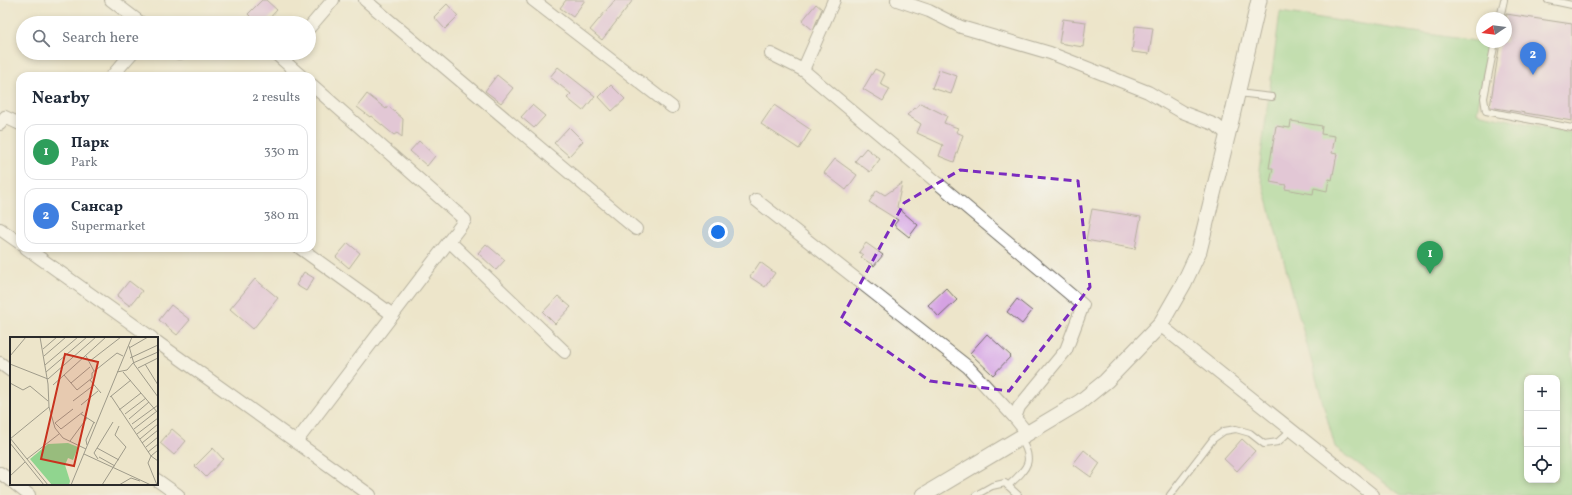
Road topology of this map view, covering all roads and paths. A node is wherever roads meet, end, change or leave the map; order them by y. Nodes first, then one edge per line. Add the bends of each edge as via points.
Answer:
1 (111, 0) edge
2 (333, 0) edge
3 (365, 0) edge
4 (533, 0) edge
5 (834, 0) edge
6 (897, 0) edge
7 (1259, 0) edge
8 (1504, 0) edge
9 (1548, 0) edge
10 (1572, 5) edge
11 (1501, 12) edge
12 (132, 16) edge
13 (316, 20) edge
14 (1494, 48) edge
15 (771, 54) dead end
16 (126, 60) edge
17 (286, 60) edge
18 (803, 70) junction
19 (115, 72) edge
20 (297, 72) edge
21 (316, 89) edge
22 (1238, 93) junction
23 (1272, 97) dead end
24 (672, 107) dead end
25 (2, 118) edge
26 (16, 123) edge
27 (1572, 128) edge
28 (1228, 135) junction
29 (756, 200) dead end
30 (0, 229) edge
31 (636, 229) dead end
32 (16, 240) edge
33 (449, 241) junction
34 (32, 252) edge
35 (306, 252) edge
36 (393, 315) junction
37 (1160, 325) junction
38 (151, 337) edge
39 (158, 343) edge
40 (565, 352) dead end
41 (0, 363) edge
42 (10, 370) edge
43 (1015, 418) junction
44 (1291, 430) junction
45 (1024, 436) junction
46 (296, 442) junction
47 (0, 473) edge
48 (10, 480) edge
49 (158, 481) edge
50 (16, 485) edge
51 (1008, 486) junction
52 (29, 495) edge
53 (178, 495) edge
54 (370, 495) edge
55 (924, 495) edge
56 (976, 495) edge
57 (1018, 495) edge
58 (1170, 495) edge
59 (1373, 495) edge

1 - 12 street
2 - 13 street
3 - 31 street
4 - 24 street
5 - 18 street
6 - 28 street via 961,27 1050,53 1148,92 1182,112 1216,125
7 - 22 street
8 - 11 lane
9 - 10 lane
14 - 27 lane via 1484,98 1486,111
15 - 18 street
16 - 19 street
17 - 20 street
18 - 43 street via 1083,305 1066,350 1019,407
21 - 33 street via 465,220
22 - 23 lane
22 - 28 street
25 - 26 street
28 - 37 street via 1199,251
29 - 43 street via 968,367
30 - 32 street
33 - 36 street
33 - 40 street
34 - 38 street
35 - 36 street
36 - 46 street
37 - 44 street
37 - 45 street via 1106,381 1080,402
39 - 46 street
41 - 42 street
43 - 45 street
44 - 58 lane via 1278,442 1264,444 1250,433 1236,429 1224,431 1213,439
44 - 59 street
45 - 51 lane via 1029,456 1026,467
45 - 55 street
46 - 54 street
47 - 48 street
49 - 53 street
50 - 52 street
51 - 56 lane via 1005,483 992,486
51 - 57 lane

